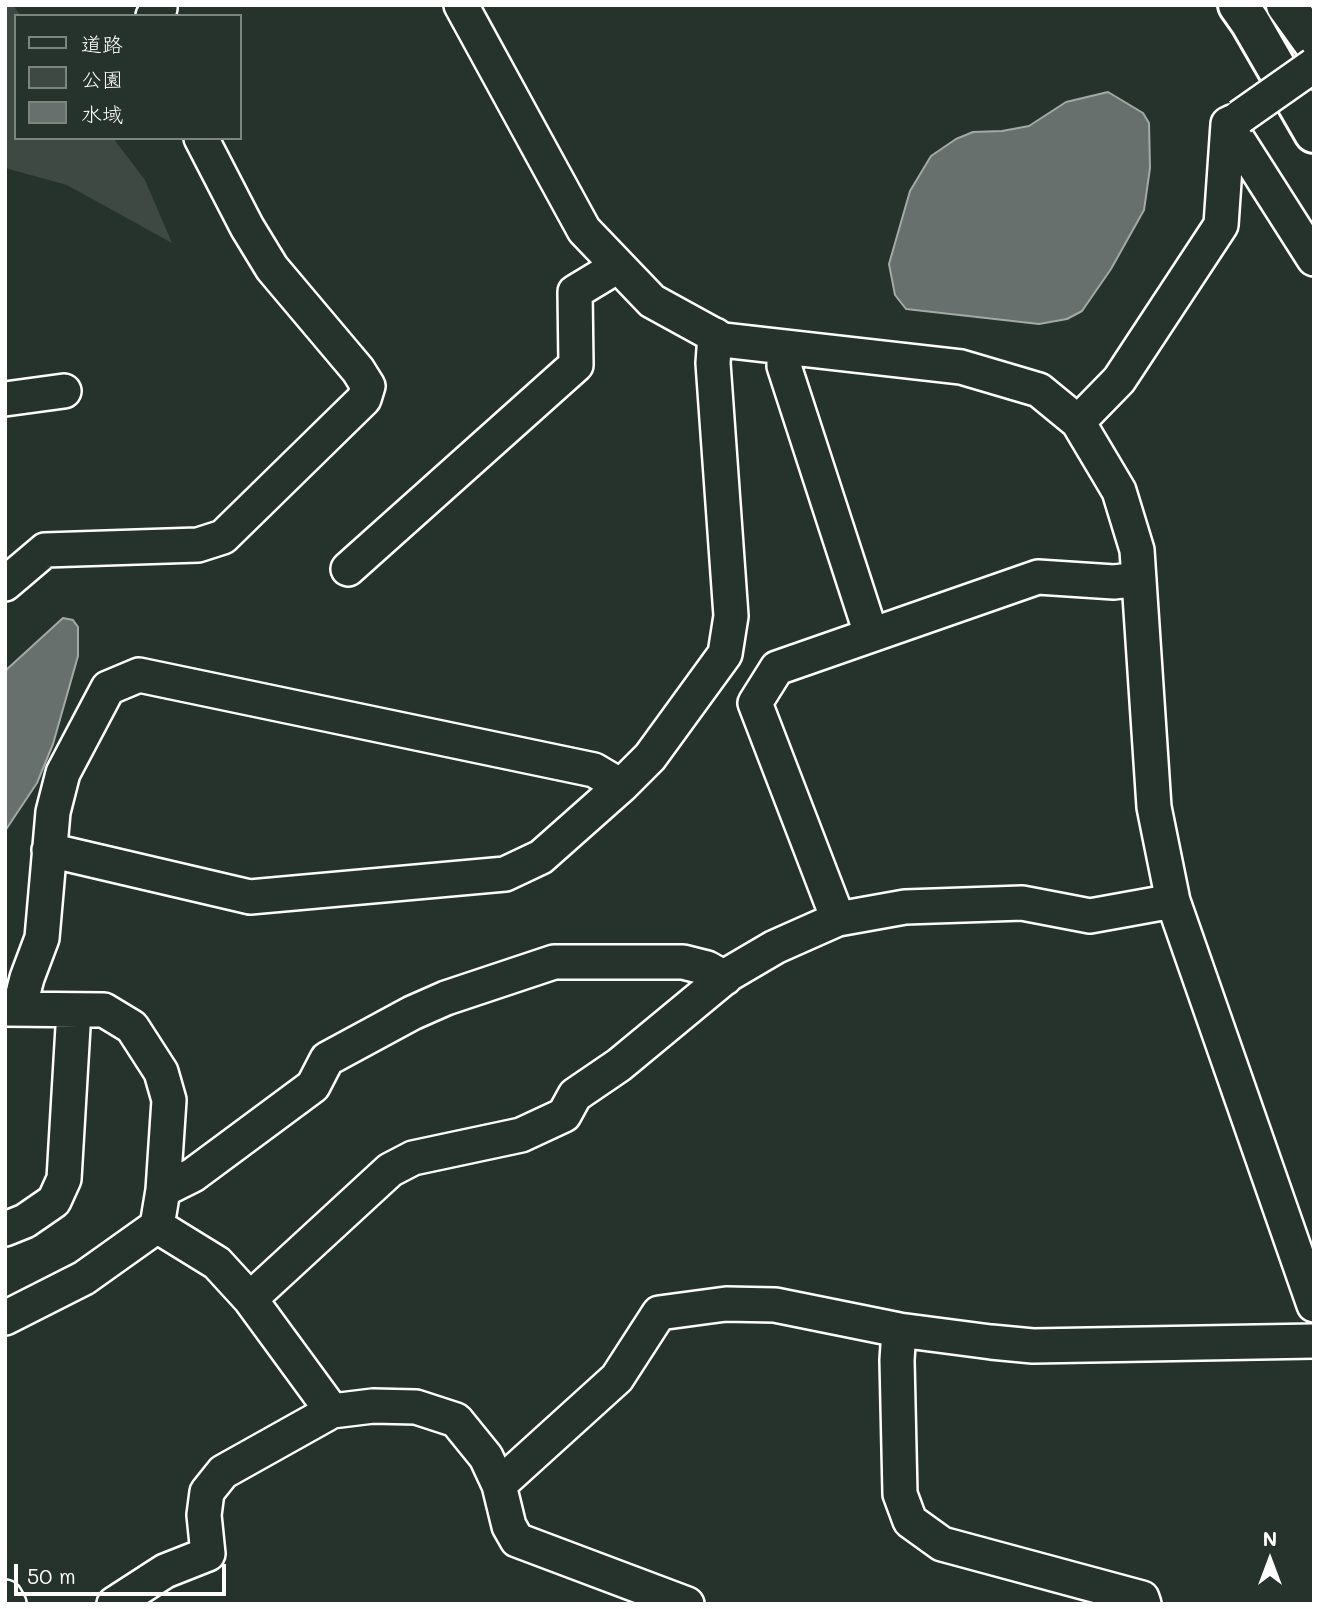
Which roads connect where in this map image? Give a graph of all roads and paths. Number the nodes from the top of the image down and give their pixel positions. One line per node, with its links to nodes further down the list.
1 (461, 5): 10 (street)
2 (1238, 5): 7 (highway)
3 (1286, 5): 4 (highway)
4 (1314, 44)
5 (1314, 65): 6 (street, bridge)
6 (1234, 120): 9 (street); 15 (street)
7 (1314, 133)
8 (202, 140): 18 (street)
9 (1314, 259)
10 (618, 266): 11 (street); 16 (street)
11 (715, 335): 12 (street); 20 (street)
12 (784, 347): 15 (street); 19 (street)
13 (64, 391): 14 (street)
14 (5, 399)
15 (1078, 422): 17 (street)
16 (348, 569)
17 (1139, 579): 19 (street); 22 (street)
18 (5, 584)
19 (872, 634): 23 (street)
20 (621, 786): 21 (street); 21 (street)
21 (49, 850): 25 (street)
22 (1173, 901): 23 (street); 31 (street)
23 (838, 919): 24 (street)
24 (725, 978): 27 (street); 30 (street)
25 (12, 1009): 26 (street)
26 (74, 1010): 27 (street); 29 (street)
27 (163, 1190): 28 (street)
28 (157, 1226): 30 (street); 32 (street)
29 (5, 1229)
30 (250, 1299): 35 (street)
31 (1314, 1305)
32 (5, 1318)
33 (899, 1330): 34 (street); 36 (street); 41 (street)
34 (1314, 1340)
35 (332, 1411): 36 (street); 39 (street)
36 (499, 1485): 40 (street)
37 (5, 1597): 38 (street)
38 (9, 1604)
39 (114, 1604)
40 (687, 1604)
41 (1144, 1604)

